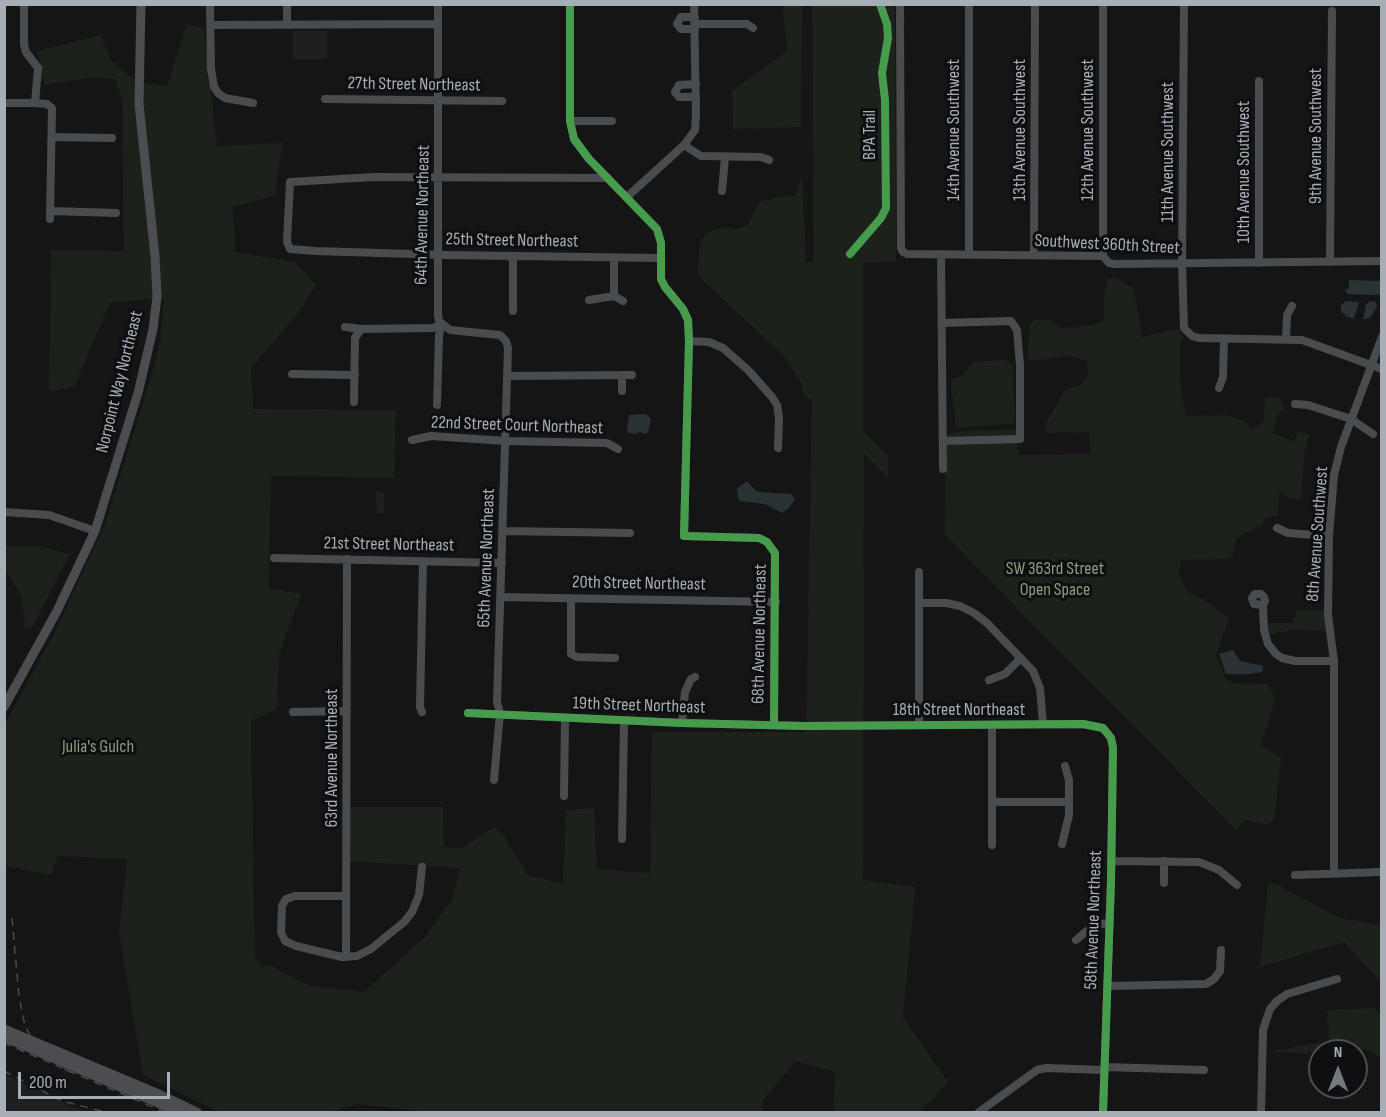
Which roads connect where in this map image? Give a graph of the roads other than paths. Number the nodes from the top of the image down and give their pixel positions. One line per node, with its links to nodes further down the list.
1 (24, 4): 26 (street)
2 (141, 4): 87 (main road, Norpoint Way Northeast)
3 (210, 4): 17 (street)
4 (287, 4): 15 (street)
5 (438, 4): 16 (street, 64th Avenue Northeast)
6 (570, 4): 29 (street)
7 (694, 4): 14 (street)
8 (900, 4): 41 (street, Southwest 360th Street)
9 (969, 4): 42 (street, 14th Avenue Southwest)
10 (1035, 4): 43 (street, 13th Avenue Southwest)
11 (1103, 4): 45 (street, 12th Avenue Southwest)
12 (1184, 4): 51 (street, 11th Avenue Southwest)
13 (1332, 11): 49 (street, 9th Avenue Southwest)
14 (695, 23): 18 (street); 20 (street)
15 (287, 24): 16 (street); 17 (street)
16 (438, 24): 23 (street, 64th Avenue Northeast)
17 (210, 25): 27 (street)
18 (753, 28)
19 (1259, 81): 50 (street, 10th Avenue Southwest)
20 (696, 84): 21 (street); 21 (street)
21 (696, 97): 32 (street)
22 (326, 99): 23 (street, 27th Street Northeast)
23 (438, 101): 24 (street, 27th Street Northeast); 35 (street, 64th Avenue Northeast)
24 (502, 101)
25 (4, 102): 26 (street)
26 (36, 103): 30 (street)
27 (253, 103)
28 (612, 120): 29 (street)
29 (570, 121): 36 (street)
30 (52, 137): 31 (street); 39 (street)
31 (112, 138)
32 (684, 145): 33 (street); 38 (street)
33 (725, 157): 34 (street); 37 (street)
34 (769, 160)
35 (438, 177): 36 (street); 40 (street, 64th Avenue Northeast); 40 (street, 25th Street Northeast)
36 (608, 178): 38 (street)
37 (722, 191)
38 (627, 197): 47 (street)
39 (116, 213)
40 (438, 254): 44 (street, 25th Street Northeast); 58 (street, 64th Avenue Northeast)
41 (941, 254): 42 (street, Southwest 360th Street); 57 (street)
42 (969, 255): 43 (street, Southwest 360th Street)
43 (1034, 255): 45 (street, Southwest 360th Street)
44 (510, 256): 46 (street, 25th Street Northeast); 56 (street)
45 (1103, 256): 51 (street, Southwest 360th Street)
46 (614, 258): 47 (street, 25th Street Northeast); 52 (street)
47 (660, 258): 64 (street)
48 (1382, 261): 49 (street, Southwest 360th Street)
49 (1330, 262): 50 (street, Southwest 360th Street)
50 (1259, 263): 51 (street, Southwest 360th Street)
51 (1182, 264): 62 (street, 11th Avenue Southwest)
52 (614, 296): 53 (street); 54 (street)
53 (589, 300)
54 (622, 301)
55 (1292, 306): 63 (street)
56 (513, 311)
57 (942, 323): 81 (street); 81 (street)
58 (442, 324): 60 (street); 71 (street, 65th Avenue Northeast); 76 (street, 64th Avenue Northeast)
59 (345, 327): 60 (street)
60 (361, 329): 68 (street)
61 (1382, 337): 65 (street, 8th Avenue Southwest)
62 (1224, 339): 63 (street); 72 (street)
63 (1287, 339): 65 (street)
64 (689, 341): 82 (street); 98 (street, 68th Avenue Northeast)
65 (1371, 366): 66 (street); 77 (street, 8th Avenue Southwest)
66 (1382, 369)
67 (292, 374): 68 (street)
68 (355, 375): 74 (street)
69 (622, 375): 70 (street); 71 (street); 73 (street)
70 (632, 375)
71 (508, 376): 80 (street, 65th Avenue Northeast)
72 (1219, 388)
73 (622, 391)
74 (354, 402)
75 (1295, 404): 77 (street)
76 (437, 405)
77 (1351, 419): 78 (street); 90 (street, 8th Avenue Southwest)
78 (1373, 434)
79 (412, 440): 80 (street, 22nd Street Court Northeast)
80 (506, 441): 83 (street, 22nd Street Court Northeast); 88 (street, 65th Avenue Northeast)
81 (944, 441): 84 (street)
82 (778, 448)
83 (618, 449)
84 (943, 468)
85 (4, 512): 87 (street)
86 (1277, 528): 90 (street)
87 (95, 531): 106 (main road, Norpoint Way Northeast)
88 (503, 531): 89 (street); 94 (street, 65th Avenue Northeast)
89 (630, 533)
90 (1329, 536): 103 (street, 8th Avenue Southwest)
91 (274, 558): 92 (street, 21st Street Northeast)
92 (347, 559): 93 (street, 21st Street Northeast); 108 (street, 63rd Avenue Northeast)
93 (423, 561): 94 (street, 21st Street Northeast); 109 (street)
94 (502, 563): 96 (street, 65th Avenue Northeast)
95 (919, 572): 99 (street)
96 (501, 597): 97 (street, 20th Street Northeast); 111 (street, 65th Avenue Northeast)
97 (571, 598): 98 (street, 20th Street Northeast); 101 (street)
98 (776, 602): 116 (street, 68th Avenue Northeast)
99 (919, 603): 102 (street); 117 (street)
100 (1263, 604): 103 (street)
101 (615, 658)
102 (1021, 658): 105 (street); 115 (street)
103 (1334, 661): 132 (street, 8th Avenue Southwest)
104 (695, 677): 114 (street)
105 (989, 680)
106 (4, 707)
107 (293, 711): 108 (street)
108 (347, 711): 137 (street, 63rd Avenue Northeast)
109 (422, 711)
110 (468, 713): 111 (street, 19th Street Northeast)
111 (500, 713): 112 (street, 19th Street Northeast); 122 (street, 65th Avenue Northeast)
112 (566, 719): 113 (street, 19th Street Northeast); 123 (street)
113 (624, 721): 114 (street, 19th Street Northeast); 126 (street)
114 (682, 723): 116 (street, 19th Street Northeast)
115 (1042, 724): 118 (street, 18th Street Northeast); 120 (street, 18th Street Northeast)
116 (774, 725): 119 (street, 19th Street Northeast)
117 (919, 725): 118 (street, 18th Street Northeast); 119 (street, 18th Street Northeast)
118 (992, 725): 124 (street)
119 (811, 726)
120 (1106, 730): 129 (street, 58th Avenue Northeast)
121 (1065, 766): 125 (street)
122 (494, 780)
123 (564, 796)
124 (992, 802): 125 (street); 128 (street)
125 (1069, 802): 127 (street)
126 (622, 839)
127 (1062, 844)
128 (992, 845)
129 (1111, 861): 130 (street); 138 (street, 58th Avenue Northeast)
130 (1164, 861): 135 (street); 136 (street)
131 (422, 867): 141 (street)
132 (1334, 872): 133 (street); 134 (street)
133 (1382, 872)
134 (1295, 874)
135 (1164, 883)
136 (1237, 885)
137 (346, 896): 141 (street, 63rd Avenue Northeast); 141 (street)
138 (1109, 923): 139 (street); 143 (street, 58th Avenue Northeast)
139 (1076, 940)
140 (1221, 950): 143 (street)
141 (346, 957)
142 (1337, 979): 152 (street)
143 (1107, 986): 146 (street, 58th Avenue Northeast)
144 (4, 1029): 149 (main road)
145 (4, 1037): 148 (main road)
146 (1104, 1068): 147 (street); 150 (street); 151 (street, 58th Avenue Northeast)
147 (1204, 1070)
148 (179, 1113)
149 (197, 1113)
150 (979, 1113)
151 (1103, 1113)
152 (1261, 1113)

